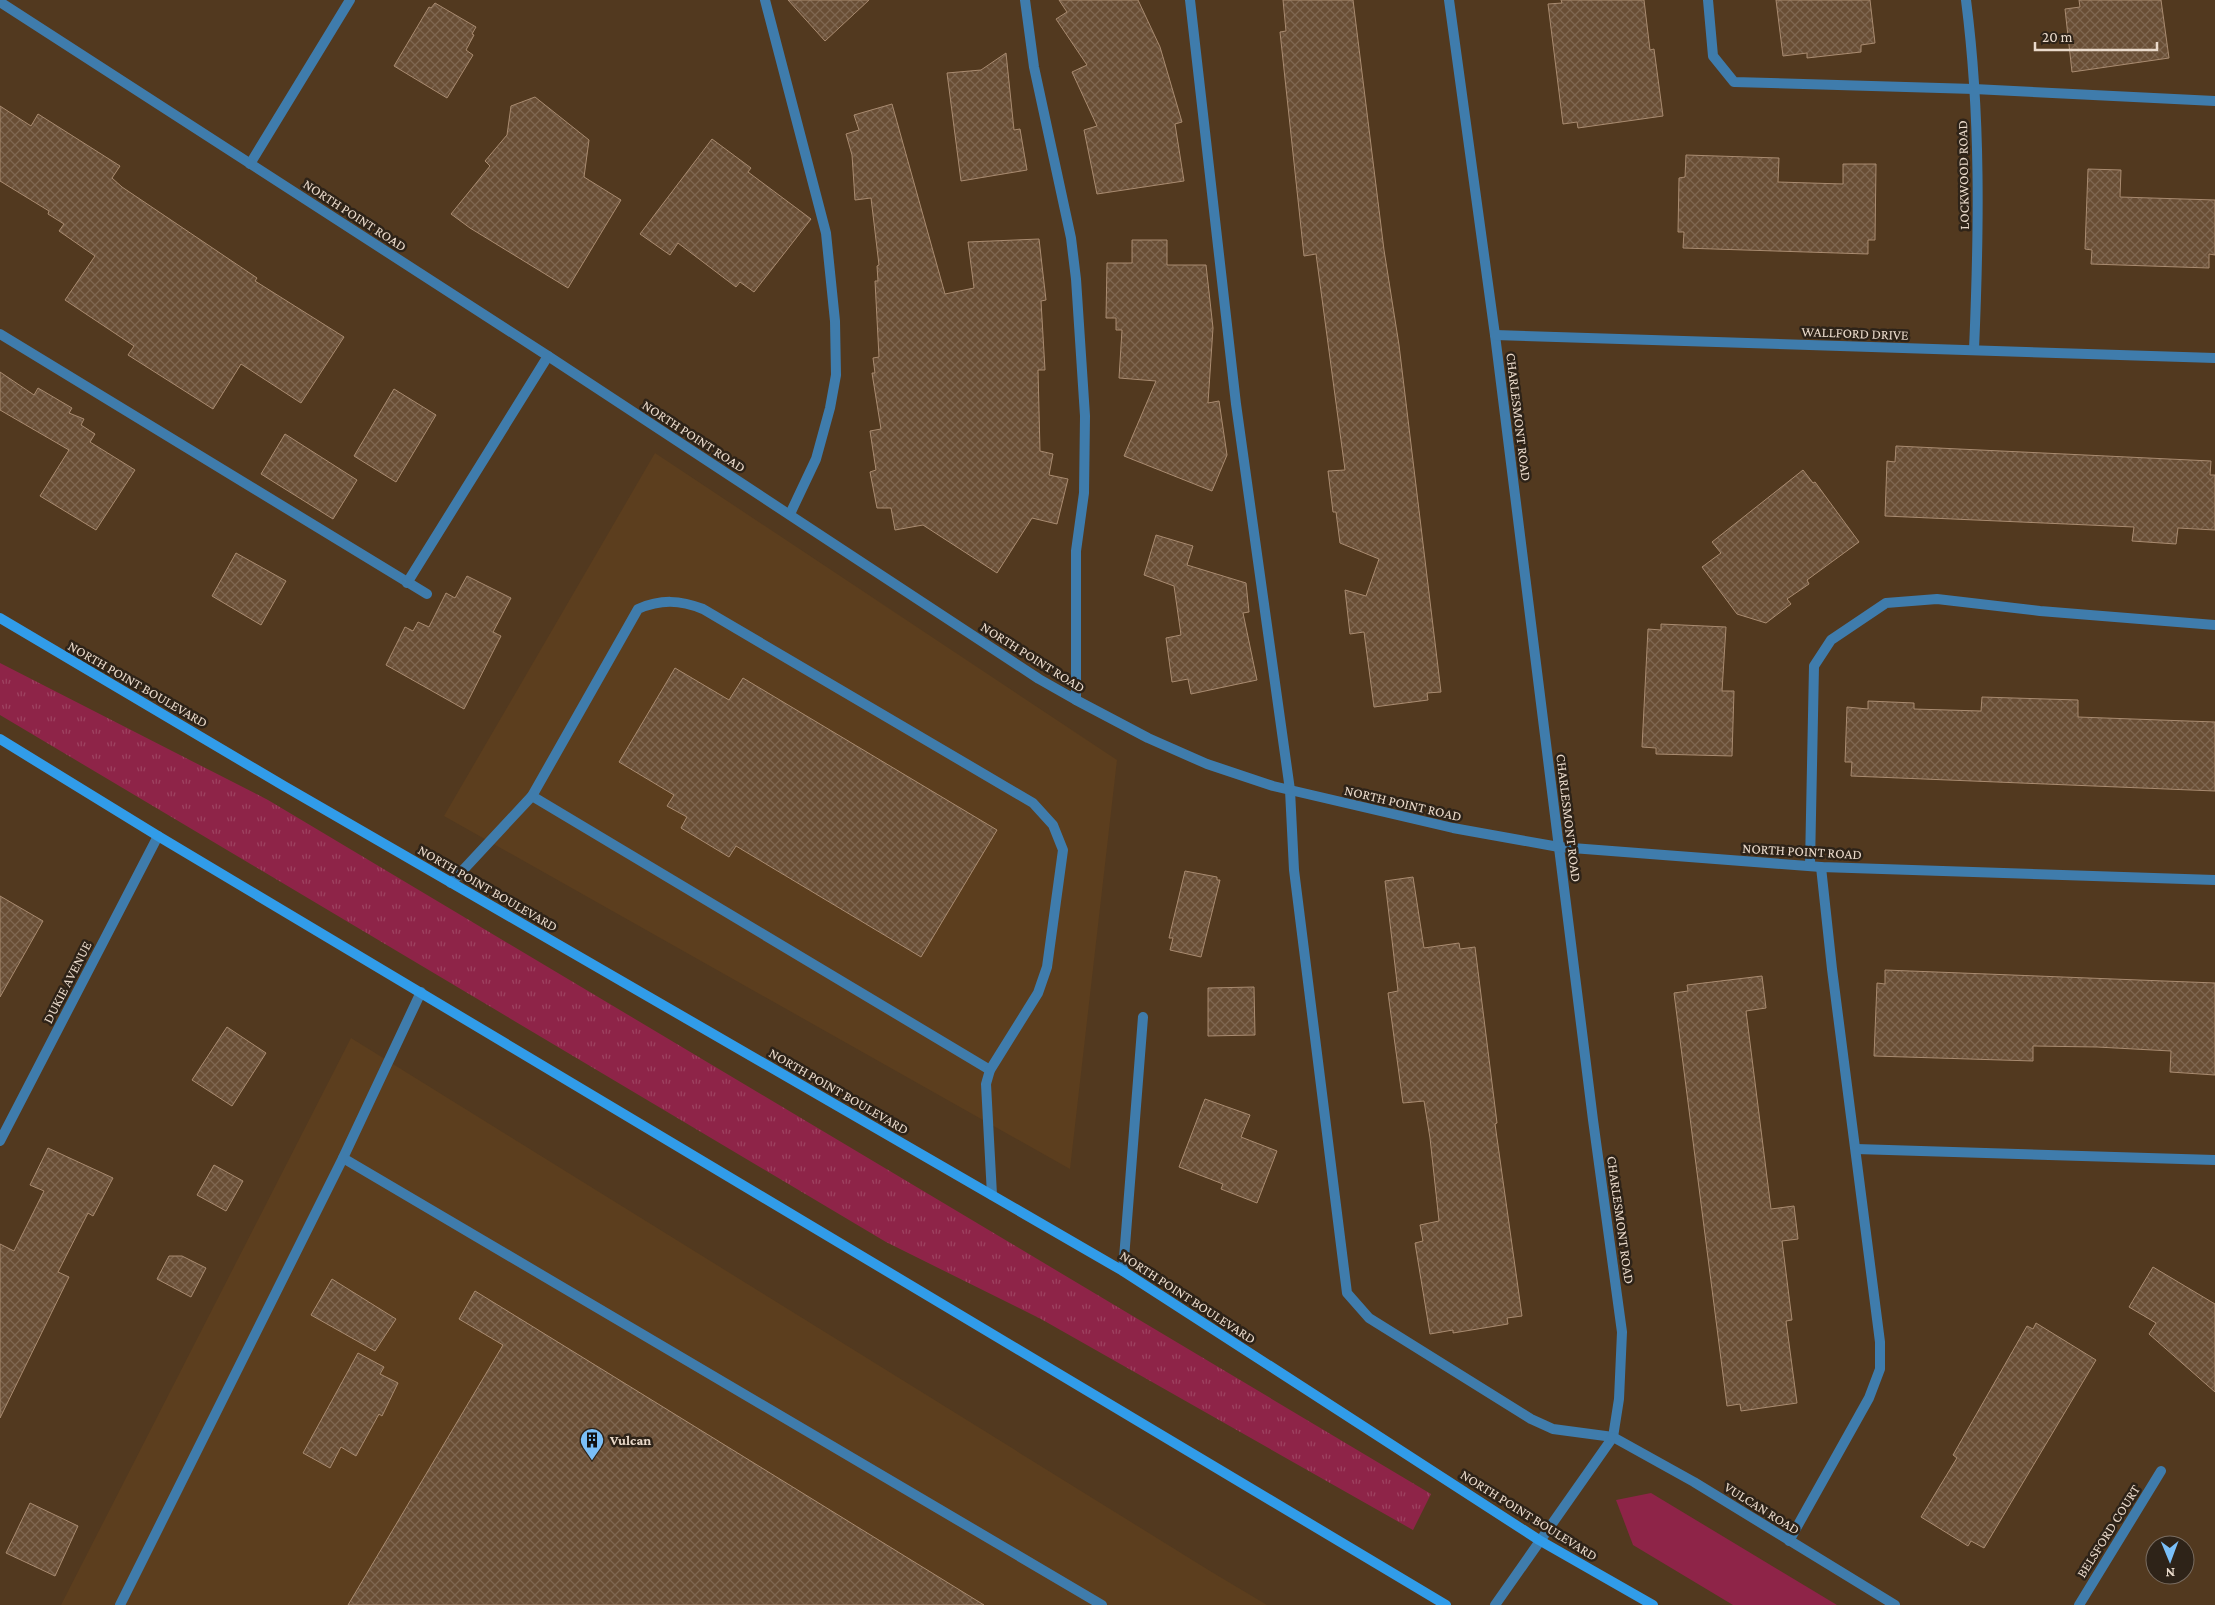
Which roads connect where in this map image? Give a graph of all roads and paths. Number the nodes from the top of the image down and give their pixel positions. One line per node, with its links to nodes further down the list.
1 (350, 0): 11 (street)
2 (765, 0): 17 (street)
3 (1025, 0): 22 (street)
4 (1190, 0): 24 (street, VULCAN ROAD)
5 (1449, 0): 13 (street, CHARLESMONT ROAD)
6 (1708, 0): 9 (street)
7 (1966, 0): 9 (street, LOCKWOOD ROAD)
8 (0, 2): 11 (street, NORTH POINT ROAD)
9 (1974, 89): 10 (street); 14 (street, LOCKWOOD ROAD)
10 (2215, 101)
11 (250, 164): 15 (street, NORTH POINT ROAD)
12 (0, 334): 18 (street)
13 (1495, 335): 14 (street, WALLFORD DRIVE); 27 (street, CHARLESMONT ROAD)
14 (1974, 350): 16 (street, WALLFORD DRIVE)
15 (548, 356): 17 (street, NORTH POINT ROAD); 18 (street)
16 (2215, 358)
17 (790, 514): 22 (street, NORTH POINT ROAD)
18 (407, 583): 19 (street)
19 (427, 594)
20 (0, 618): 31 (main road, NORTH POINT BOULEVARD)
21 (2215, 625): 28 (street)
22 (1076, 700): 24 (street, NORTH POINT ROAD)
23 (0, 739): 26 (main road)
24 (1290, 790): 27 (street, NORTH POINT ROAD); 41 (street, VULCAN ROAD)
25 (532, 796): 31 (street); 34 (street); 34 (street)
26 (158, 836): 32 (main road); 35 (street, DUKIE AVENUE)
27 (1559, 848): 28 (street, NORTH POINT ROAD); 41 (street, CHARLESMONT ROAD)
28 (1810, 865): 29 (street, NORTH POINT ROAD)
29 (1821, 867): 30 (street, NORTH POINT ROAD); 36 (street)
30 (2215, 880)
31 (451, 883): 39 (main road, NORTH POINT BOULEVARD)
32 (421, 992): 37 (street); 47 (main road)
33 (1143, 1017): 40 (street)
34 (990, 1070): 39 (street)
35 (0, 1141)
36 (1856, 1149): 38 (street); 44 (street)
37 (343, 1158): 45 (street); 46 (street)
38 (2215, 1160)
39 (992, 1195): 40 (main road, NORTH POINT BOULEVARD)
40 (1124, 1271): 43 (main road, NORTH POINT BOULEVARD)
41 (1613, 1438): 43 (street, CHARLESMONT ROAD); 44 (street, VULCAN ROAD)
42 (2161, 1471): 51 (street, BELSFORD COURT)
43 (1538, 1540): 48 (street, CHARLESMONT ROAD); 49 (main road, NORTH POINT BOULEVARD)
44 (1789, 1541): 50 (street, VULCAN ROAD)
45 (120, 1605)
46 (1102, 1605)
47 (1446, 1605)
48 (1495, 1605)
49 (1653, 1605)
50 (1896, 1605)
51 (2079, 1605)

